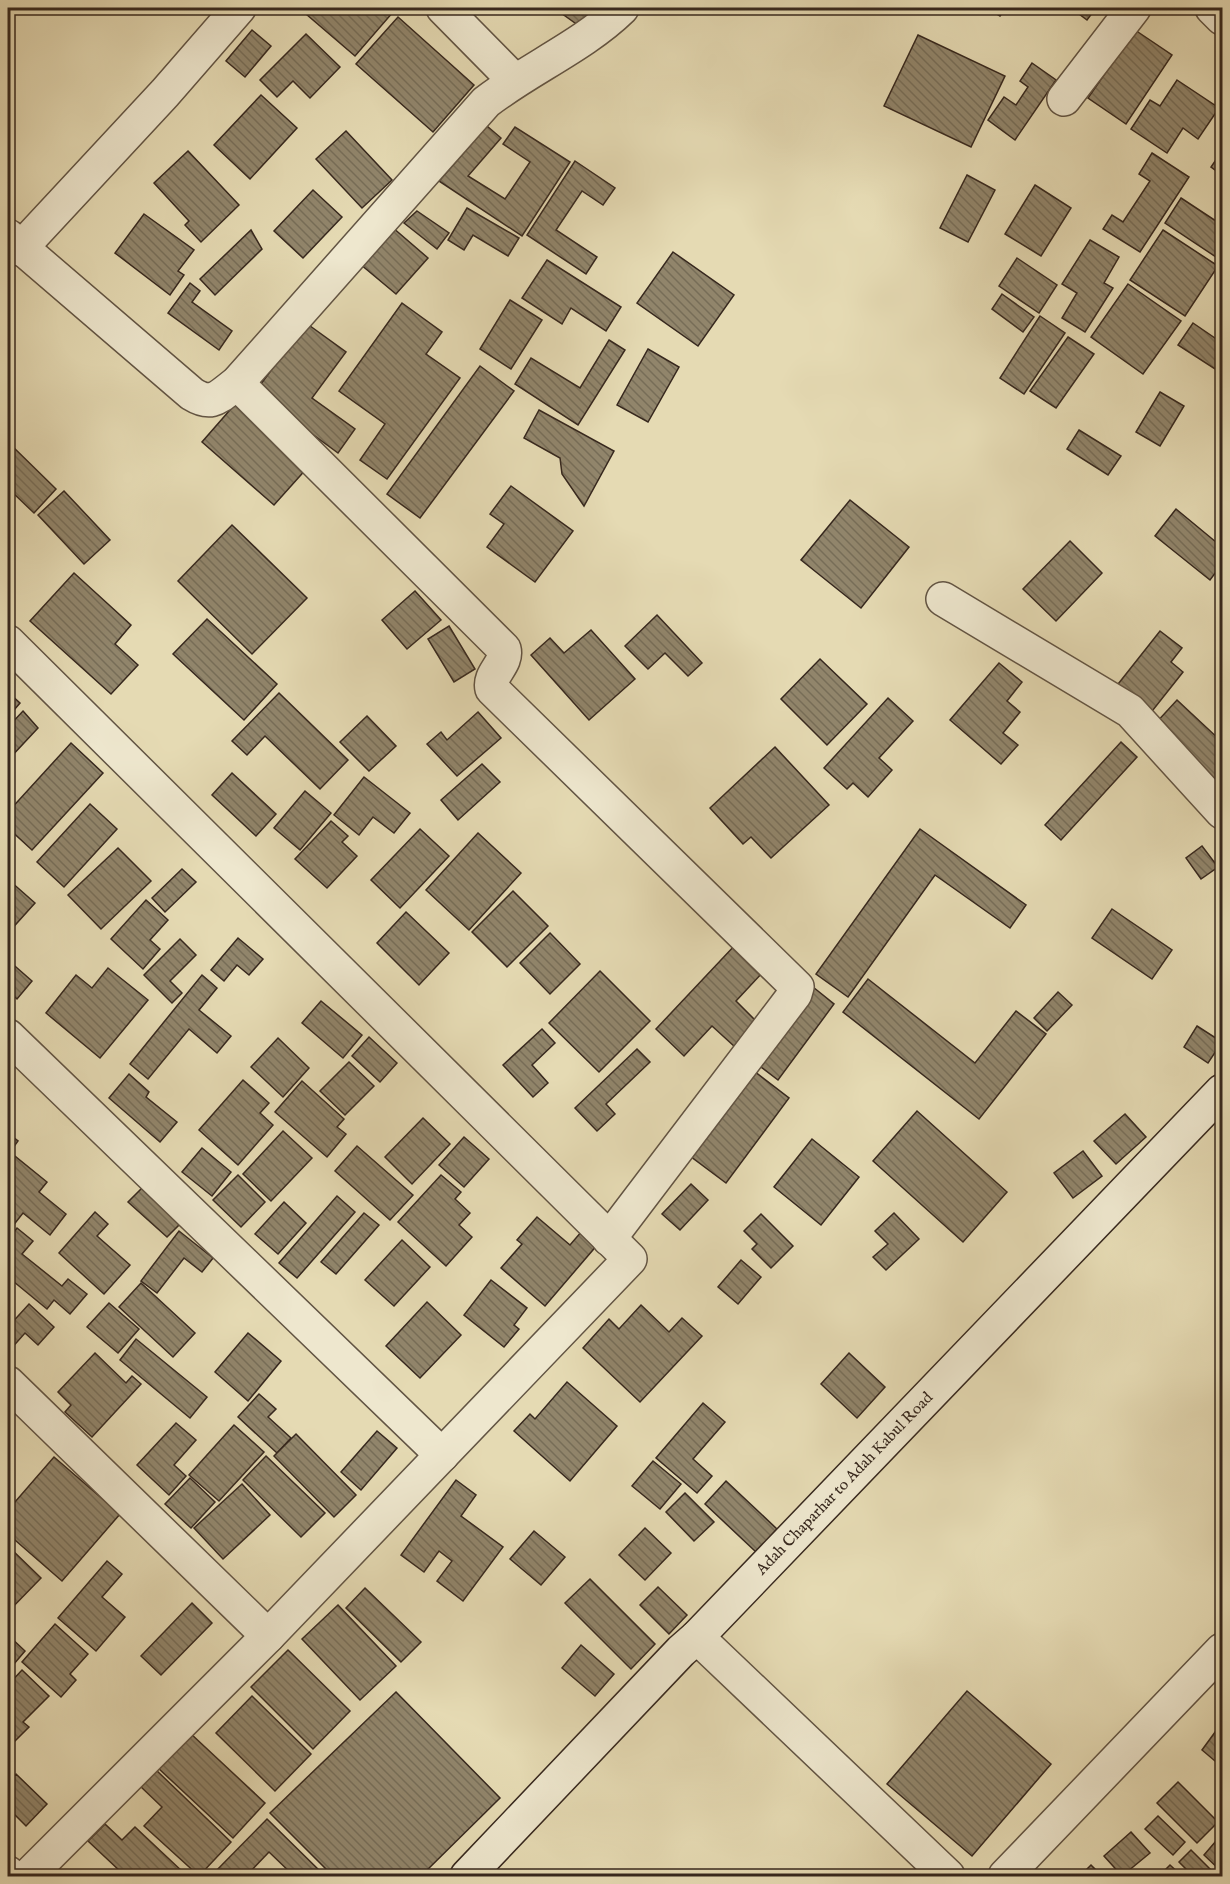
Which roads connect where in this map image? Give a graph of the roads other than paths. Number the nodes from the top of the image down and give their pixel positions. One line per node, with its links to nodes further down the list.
1 (239, 8): 9 (street)
2 (443, 8): 7 (street)
3 (622, 8): 7 (street)
4 (1134, 8): 8 (street)
5 (1212, 8): 6 (street)
6 (1222, 18)
7 (514, 80): 10 (street)
8 (1064, 99)
9 (14, 242): 10 (street)
10 (237, 383): 16 (street)
11 (943, 599): 13 (street)
12 (8, 642): 16 (street)
13 (1222, 812)
14 (8, 1036): 18 (street)
15 (1222, 1091): 20 (street, Adah Chaparhar to Adah Kabul Road)
16 (609, 1239): 18 (street)
17 (8, 1383): 19 (street)
18 (442, 1455): 19 (street)
19 (268, 1636): 24 (street)
20 (689, 1644): 25 (street, Adah Chaparhar to Adah Kabul Road); 26 (street); 27 (street)
21 (1222, 1650): 28 (street)
22 (8, 1873): 23 (street)
23 (11, 1876)
24 (28, 1876)
25 (467, 1876)
26 (921, 1876)
27 (948, 1876)
28 (1005, 1876)

